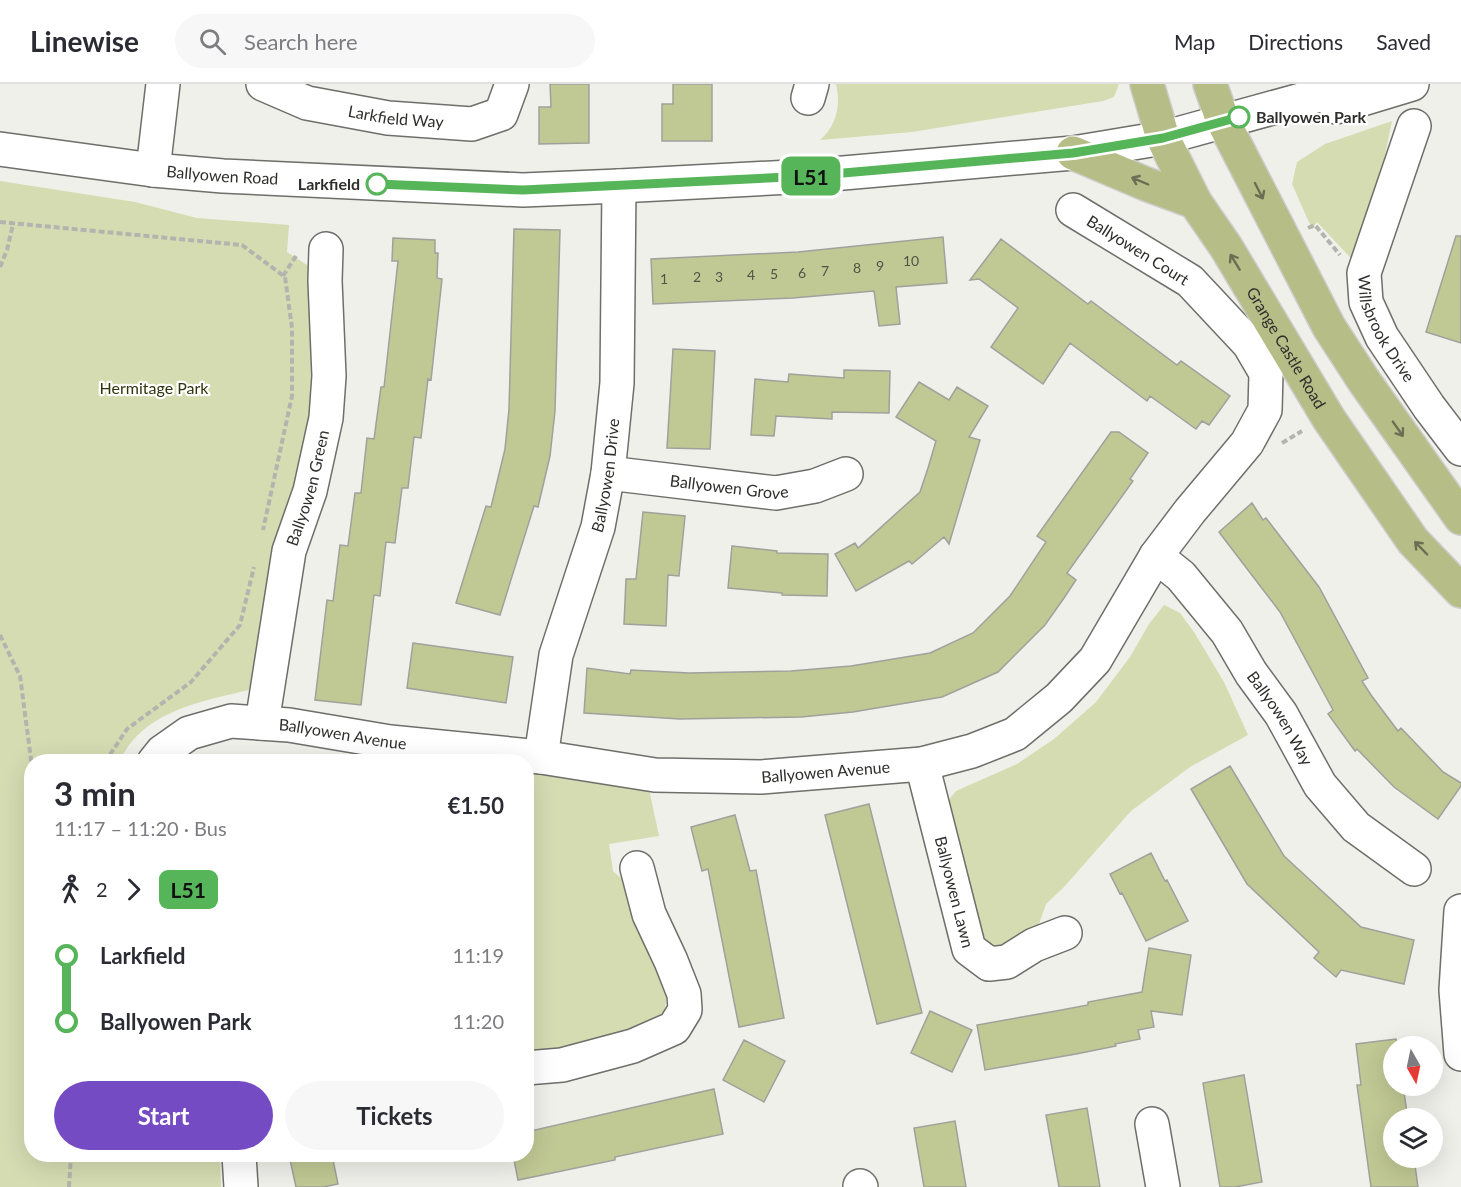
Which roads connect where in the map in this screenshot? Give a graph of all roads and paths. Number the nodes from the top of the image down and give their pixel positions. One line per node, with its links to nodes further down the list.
1 (163, 84): 14 (street)
2 (263, 84): 3 (street, Larkfield Way)
3 (512, 84)
4 (1147, 84): 10 (main road, Grange Castle Road)
5 (1210, 84): 8 (main road)
6 (1359, 84): 8 (street, Ballyowen Road)
7 (1412, 84): 13 (street)
8 (1223, 120): 10 (street, Ballyowen Road); 13 (main road)
9 (1414, 126): 27 (street, Willsbrook Drive)
10 (1163, 138): 12 (street, Ballyowen Road); 16 (main road, Grange Castle Road)
11 (0, 149): 14 (street, Ballyowen Road)
12 (1073, 153): 15 (street, Ballyowen Road); 16 (main road, one-way to 12)
13 (1243, 160): 30 (main road, one-way to 30)
14 (153, 170): 15 (street, Ballyowen Road)
15 (619, 186): 28 (street, Ballyowen Drive)
16 (1195, 202): 34 (main road, Grange Castle Road, one-way to 16)
17 (1073, 210): 25 (street, Ballyowen Court)
18 (0, 222): 19 (path)
19 (13, 224): 23 (path); 31 (path)
20 (1304, 234): 22 (path)
21 (326, 249): 36 (street, Ballyowen Green)
22 (1344, 260)
23 (0, 267)
24 (1306, 429): 26 (path)
25 (1247, 443): 33 (street, Ballyowen Avenue)
26 (1282, 443)
27 (1461, 449)
28 (608, 473): 29 (street, Ballyowen Grove); 42 (street, Ballyowen Drive)
29 (846, 474)
30 (1461, 518)
31 (262, 532)
32 (257, 555): 38 (path)
33 (1156, 556): 43 (street, Ballyowen Avenue); 45 (street, Ballyowen Way)
34 (1461, 591)
35 (0, 635): 37 (path)
36 (262, 723): 39 (street, Ballyowen Avenue); 40 (street, Ballyowen Avenue)
37 (30, 754)
38 (110, 754)
39 (160, 754)
40 (454, 754)
41 (534, 757): 42 (street, Ballyowen Avenue)
42 (541, 757): 43 (street, Ballyowen Avenue)
43 (922, 764): 47 (street, Ballyowen Lawn)
44 (637, 868): 50 (street)
45 (1414, 869)
46 (1461, 911): 48 (street)
47 (1065, 933)
48 (1459, 991): 49 (street)
49 (1461, 1054)
50 (534, 1067)
51 (1152, 1124): 56 (street)
52 (71, 1162): 54 (path)
53 (239, 1162): 55 (street)
54 (69, 1187)
55 (241, 1187)
56 (1163, 1187)

